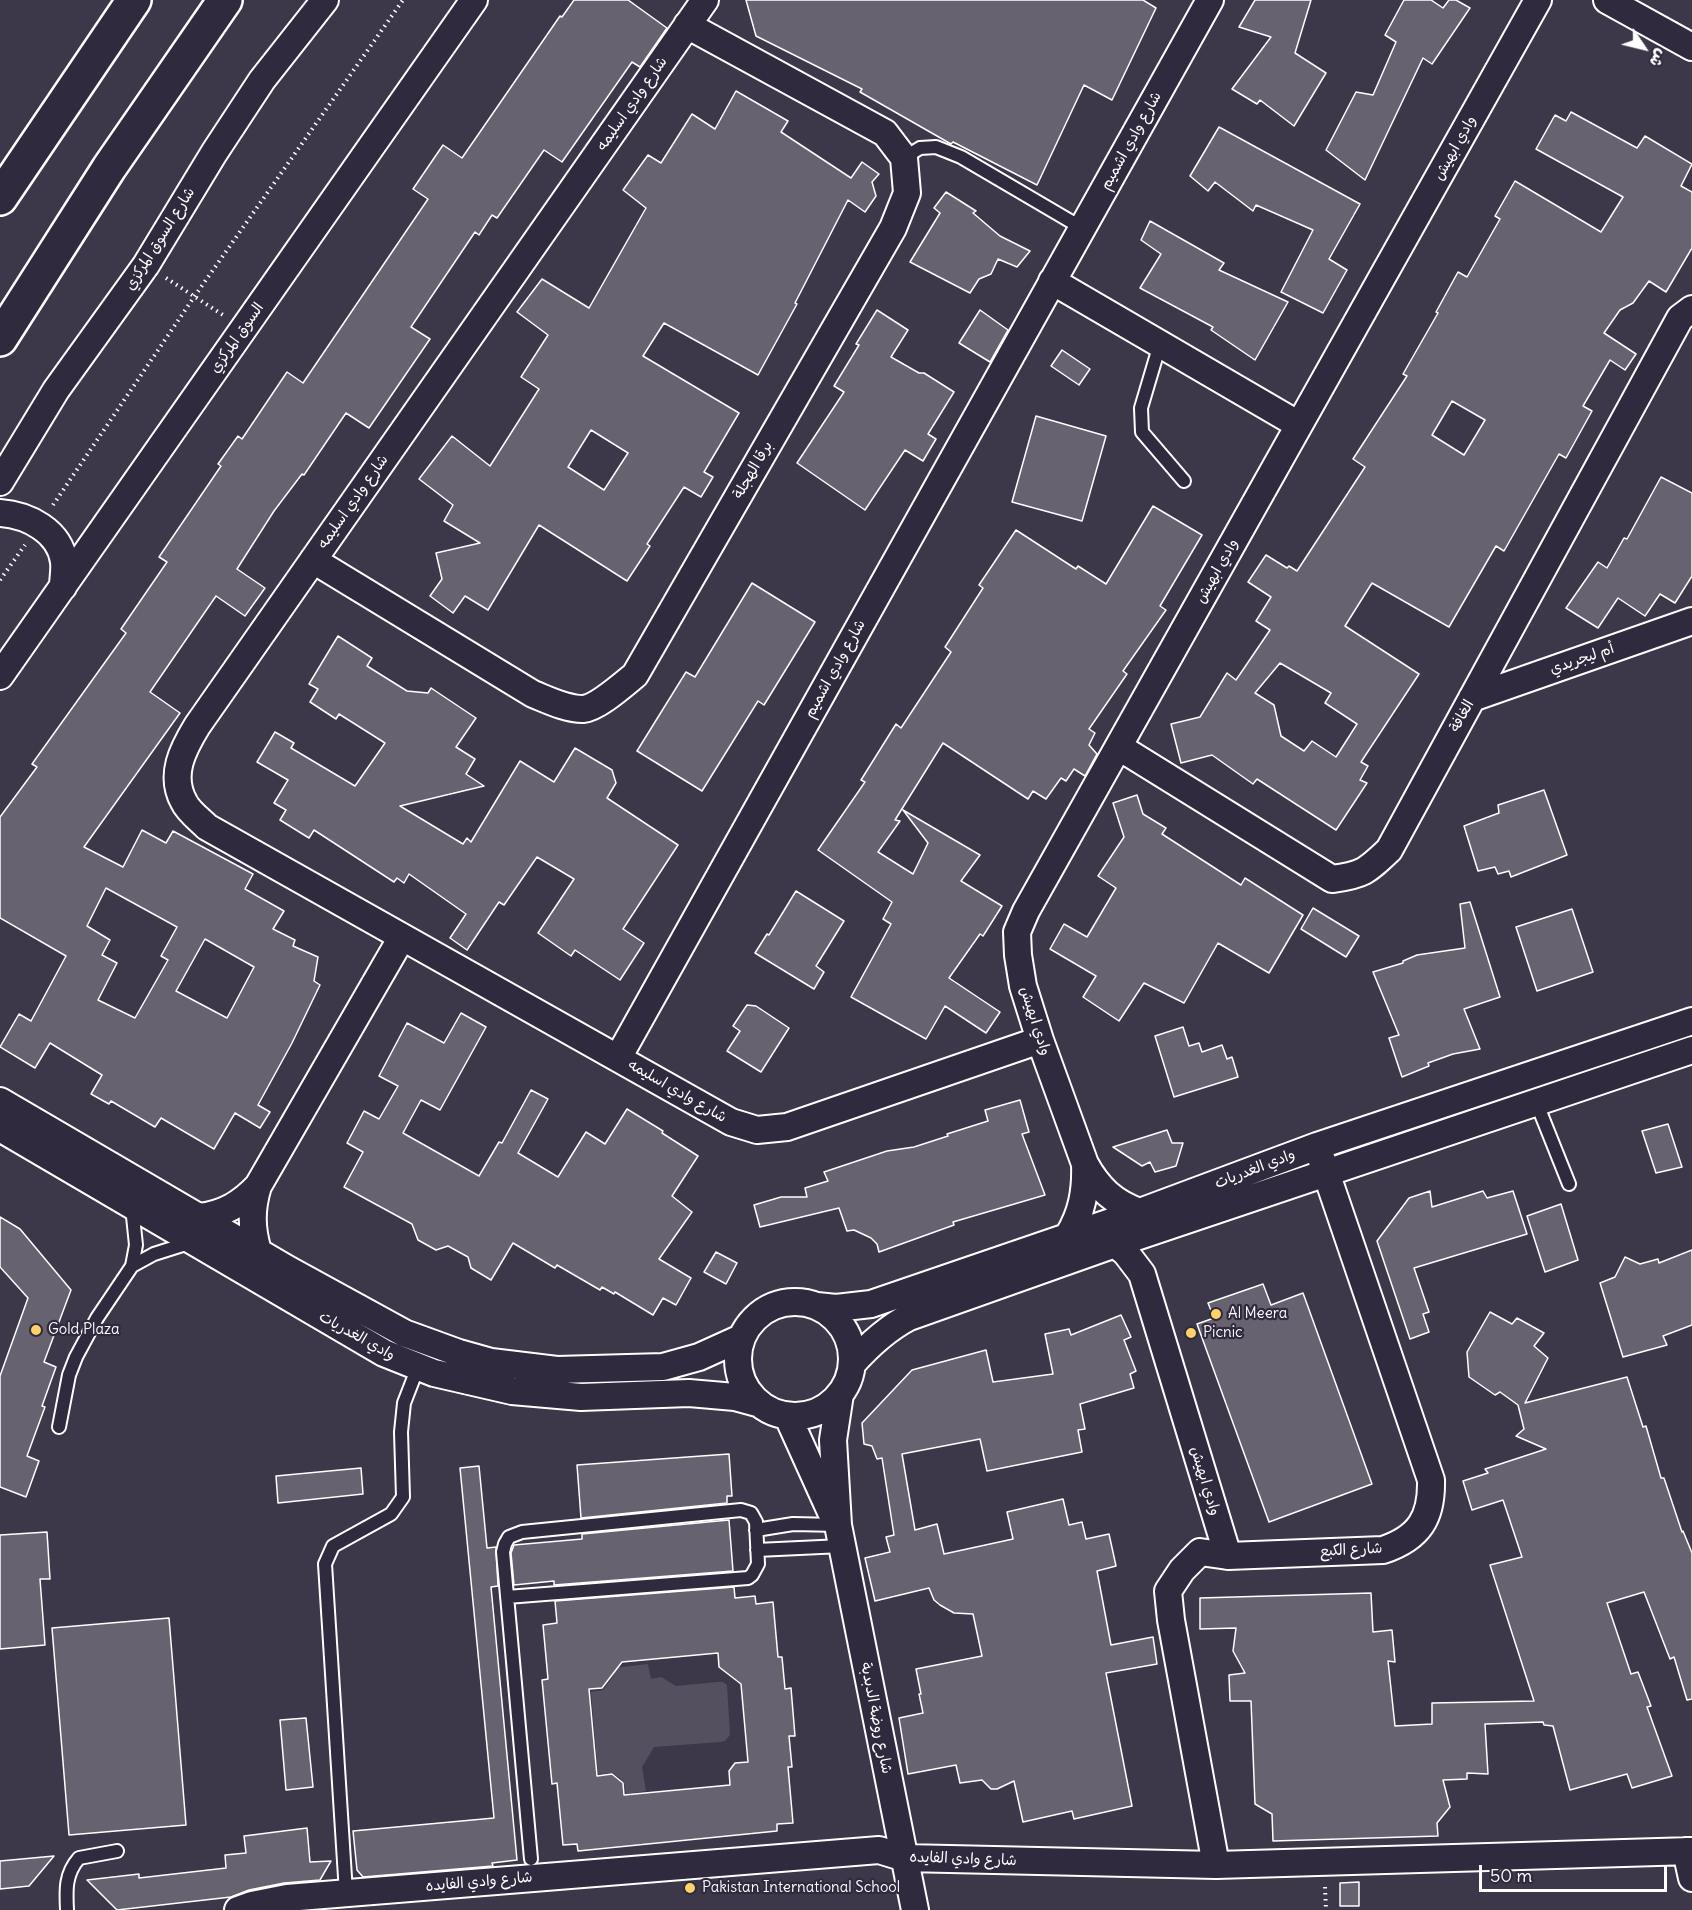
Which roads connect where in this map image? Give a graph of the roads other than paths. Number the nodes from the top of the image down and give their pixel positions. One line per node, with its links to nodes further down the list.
1 (134, 0): 12 (main road)
2 (225, 0): 16 (main road)
3 (325, 0): 20 (street, شارع السوق المركزي)
4 (474, 0): 23 (street, السوق المركزي)
5 (705, 0): 9 (street, شارع وادي اسليمه)
6 (1210, 0): 13 (street, شارع وادي اشميم)
7 (1538, 0): 18 (street, وادي ابهيش)
8 (1607, 0): 10 (street)
9 (687, 25): 11 (street); 22 (street, شارع وادي اسليمه)
10 (1692, 47)
11 (904, 158): 13 (lane); 22 (street, برقا الهجلة)
12 (0, 198)
13 (1082, 228): 14 (street, شارع وادي اشميم)
14 (1052, 281): 17 (street); 32 (street, شارع وادي اشميم)
15 (1692, 309): 26 (street, الغافة)
16 (0, 339)
17 (1160, 344): 18 (street); 19 (lane)
18 (1299, 425): 27 (street, وادي ابهيش)
19 (1184, 481)
20 (0, 482)
21 (0, 513): 23 (street)
22 (313, 560): 28 (street, شارع وادي اسليمه)
23 (63, 586): 25 (street, السوق المركزي)
24 (1692, 621): 26 (street, أم ليجريدي)
25 (0, 676)
26 (1472, 698): 27 (street, الغافة)
27 (1119, 747): 30 (street, وادي ابهيش)
28 (402, 937): 32 (street, شارع وادي اسليمه); 40 (street)
29 (1692, 1021): 36 (street, وادي الغدريات)
30 (1040, 1040): 32 (street, شارع وادي اسليمه); 37 (street, وادي ابهيش)
31 (1692, 1050): 34 (street, وادي الغدريات)
32 (618, 1058)
33 (0, 1101): 43 (street, وادي الغدريات)
34 (1537, 1104): 38 (street, وادي الغدريات); 39 (lane)
35 (0, 1128): 41 (street, وادي الغدريات)
36 (1317, 1146): 38 (street, شارع الكبع); 42 (street, وادي الغدريات)
37 (1085, 1164): 42 (street, وادي ابهيش); 44 (street, وادي ابهيش)
38 (1326, 1173): 46 (street, وادي الغدريات); 60 (street, شارع الكبع)
39 (1569, 1184)
40 (258, 1186): 43 (street); 47 (street)
41 (132, 1207): 45 (street, وادي الغدريات); 48 (lane)
42 (1140, 1212): 44 (street, وادي الغدريات)
43 (199, 1217): 47 (street, وادي الغدريات)
44 (1068, 1236): 49 (street, وادي الغدريات)
45 (192, 1242): 48 (lane); 52 (street, وادي الغدريات)
46 (1115, 1244): 51 (street, وادي الغدريات); 60 (street, وادي ابهيش)
47 (258, 1251): 50 (street, وادي الغدريات)
48 (132, 1266): 56 (lane)
49 (817, 1306): 50 (street); 51 (street)
50 (741, 1338): 54 (street)
51 (852, 1364): 53 (street)
52 (418, 1367): 54 (street, وادي الغدريات); 68 (lane)
53 (840, 1394): 55 (street); 58 (street, شارع روضة الدبدبة)
54 (757, 1403): 55 (street)
55 (788, 1417): 58 (street, شارع روضة الدبدبة)
56 (59, 1427)
57 (756, 1530): 58 (lane); 59 (lane); 61 (lane)
58 (840, 1535): 59 (lane); 64 (street, شارع روضة الدبدبة)
59 (757, 1550): 61 (lane)
60 (1228, 1556): 66 (street, شارع الكبع)
61 (507, 1597): 65 (lane)
62 (117, 1851): 69 (lane)
63 (1689, 1851): 66 (street, شارع وادي الفايده); 67 (street)
64 (904, 1858): 66 (street, شارع وادي الفايده); 68 (street, شارع وادي الفايده); 71 (street, شارع روضة الدبدبة)
65 (531, 1859)
66 (1216, 1865)
67 (1692, 1878)
68 (346, 1893): 70 (street, شارع وادي الفايده)
69 (67, 1910)
70 (238, 1910)
71 (915, 1910)

